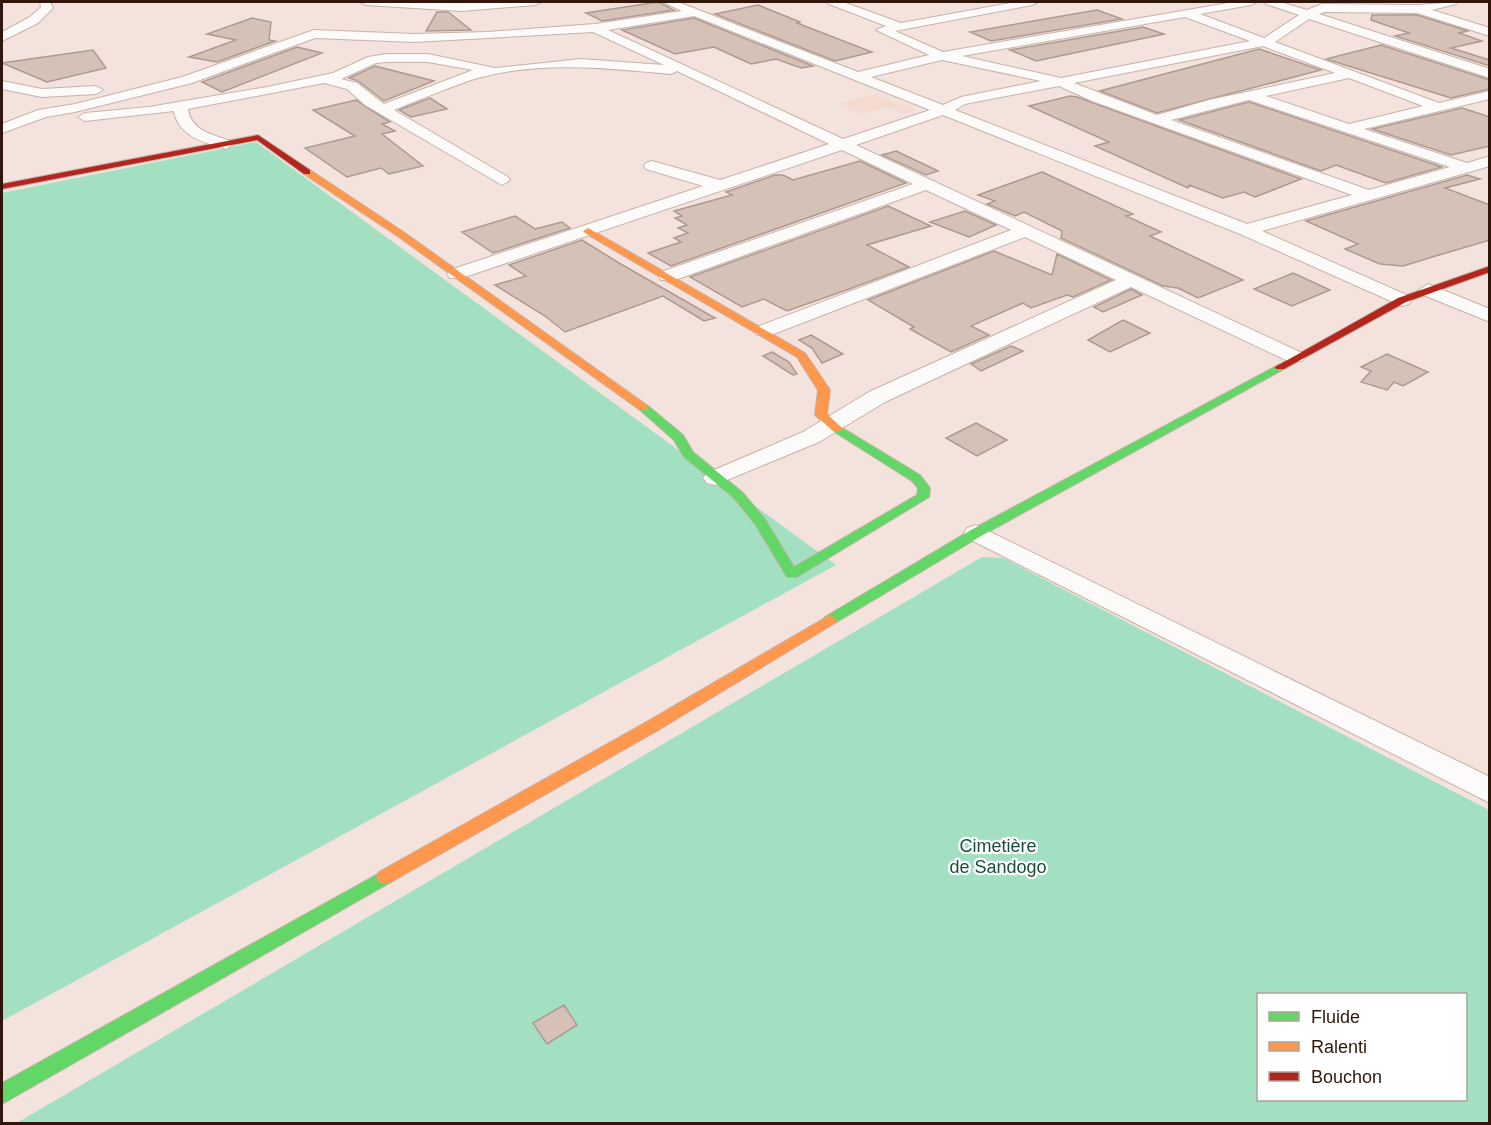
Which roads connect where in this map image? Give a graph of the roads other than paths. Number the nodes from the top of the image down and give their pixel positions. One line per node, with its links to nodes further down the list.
1 (45, 2): 21 (street)
2 (366, 2): 3 (street)
3 (535, 2)
4 (669, 2): 15 (street)
5 (833, 2): 17 (street)
6 (1032, 2): 17 (street)
7 (1251, 2): 14 (street)
8 (1270, 2): 16 (street)
9 (1336, 2): 12 (street)
10 (1452, 2): 13 (street)
11 (1164, 5): 14 (street)
12 (1322, 8): 13 (street); 16 (street)
13 (1418, 9): 19 (street)
14 (1183, 12): 22 (street); 25 (street)
15 (693, 13): 18 (street); 31 (street)
16 (1307, 15): 22 (street); 29 (street)
17 (899, 26): 25 (street)
18 (595, 28): 20 (street); 27 (street)
19 (1490, 32)
20 (390, 36): 23 (street); 33 (street)
21 (2, 37)
22 (1267, 42): 28 (street); 34 (street)
23 (471, 50)
24 (528, 54): 26 (street)
25 (942, 56): 31 (street); 34 (street)
26 (594, 63): 27 (street); 30 (street)
27 (689, 72): 50 (street)
28 (1351, 74): 40 (street); 43 (street)
29 (1490, 74)
30 (469, 76): 32 (street); 44 (street)
31 (858, 76): 45 (street)
32 (326, 79): 41 (street); 44 (street)
33 (188, 80): 36 (street); 41 (street)
34 (1058, 81): 45 (street); 47 (street)
35 (2, 85): 38 (street)
36 (140, 90): 37 (street); 46 (street)
37 (82, 91): 38 (street); 46 (street)
38 (38, 92): 46 (street)
39 (1490, 95): 43 (street)
40 (1254, 97): 47 (street); 48 (street)
41 (214, 99): 42 (street)
42 (181, 106): 46 (street); 51 (street)
43 (1438, 107): 48 (street)
44 (384, 109): 55 (street)
45 (945, 110): 50 (street); 61 (street)
46 (45, 112): 49 (street)
47 (1158, 119): 59 (street)
48 (1349, 128): 54 (street)
49 (2, 129)
50 (844, 143): 56 (street); 57 (street)
51 (226, 144): 58 (street); 64 (street)
52 (1490, 161): 54 (street)
53 (652, 166): 57 (street)
54 (1465, 167): 59 (street)
55 (502, 180)
56 (927, 184): 60 (street); 65 (street)
57 (719, 185): 62 (street)
58 (2, 187)
59 (1365, 194): 61 (street)
60 (1026, 230): 66 (street); 70 (street)
61 (1246, 230): 68 (street)
62 (588, 231): 64 (street); 65 (street)
63 (1490, 269): 67 (street)
64 (456, 274): 73 (street)
65 (668, 276): 70 (street)
66 (1131, 280): 71 (street); 72 (street)
67 (1428, 290): 68 (street); 69 (street)
68 (1402, 300): 71 (street)
69 (1490, 316)
70 (764, 331): 72 (street)
71 (1295, 357): 74 (street)
72 (832, 426): 73 (street); 73 (street)
73 (715, 478)
74 (976, 533): 75 (street); 76 (street)
75 (1490, 790)
76 (2, 1094)

